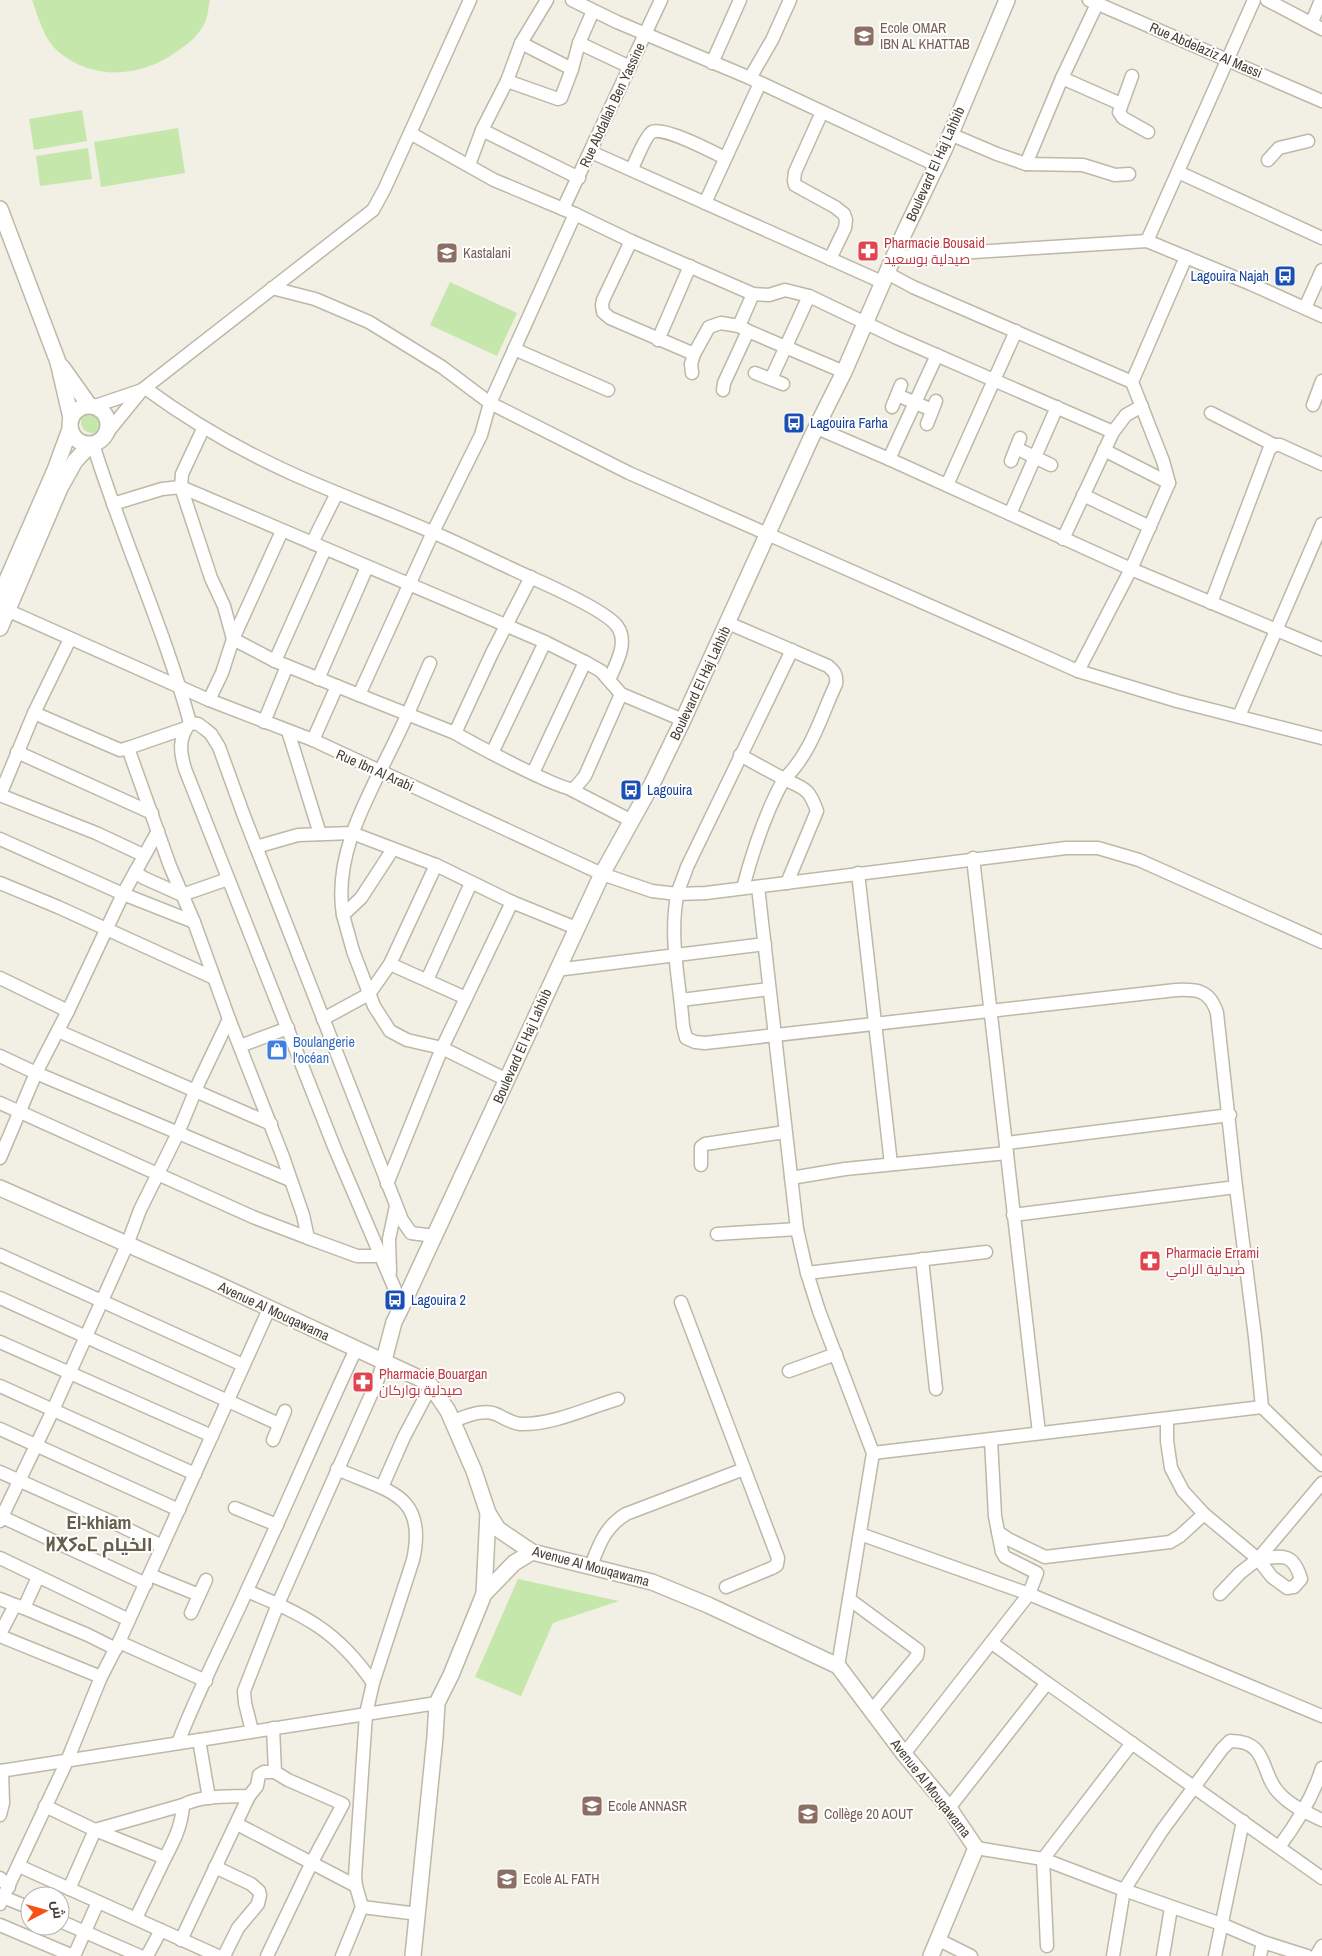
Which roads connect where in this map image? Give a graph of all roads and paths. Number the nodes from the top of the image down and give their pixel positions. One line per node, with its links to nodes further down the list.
1 (470, 0): 30 (street)
2 (547, 0): 15 (street)
3 (572, 0): 12 (street)
4 (661, 0): 14 (street, Rue Abdallah Ben Yassine)
5 (740, 0): 18 (street)
6 (790, 0): 24 (street)
7 (1007, 0): 31 (street, Boulevard El Haj Lahbib)
8 (1254, 0): 17 (street)
9 (1267, 0): 13 (street)
10 (1321, 0): 13 (street)
11 (1093, 2): 17 (street, Rue Abdelaziz Al Massi); 22 (street)
12 (593, 10): 14 (street); 16 (street)
13 (1317, 26)
14 (645, 34): 18 (street); 19 (street, Rue Abdallah Ben Yassine)
15 (521, 43): 20 (street); 23 (street)
16 (579, 43): 19 (street); 20 (street)
17 (1228, 59): 25 (street, Rue Abdelaziz Al Massi); 40 (street)
18 (712, 63): 24 (street)
19 (630, 67): 33 (street, Rue Abdallah Ben Yassine)
20 (572, 68): 23 (street)
21 (1132, 76): 26 (street)
22 (1062, 78): 26 (street); 37 (street)
23 (507, 81): 28 (street)
24 (755, 81): 27 (street); 34 (street)
25 (1322, 101)
26 (1121, 104): 29 (street)
27 (822, 112): 36 (street); 51 (street)
28 (482, 130): 38 (street); 42 (street)
29 (1148, 132)
30 (410, 133): 38 (street); 55 (street)
31 (950, 134): 36 (street, Boulevard El Haj Lahbib); 37 (street)
32 (1308, 141): 35 (street)
33 (591, 152): 39 (street); 42 (street, Rue Abdallah Ben Yassine)
34 (725, 158): 39 (street); 43 (street)
35 (1268, 160)
36 (936, 164): 50 (street, Boulevard El Haj Lahbib)
37 (1026, 164): 41 (street)
38 (469, 165): 45 (street)
39 (632, 169): 43 (street)
40 (1178, 172): 46 (street); 48 (street)
41 (1129, 174)
42 (579, 178): 45 (street, Rue Abdallah Ben Yassine)
43 (705, 203): 51 (street)
44 (0, 208): 68 (street)
45 (569, 211): 47 (street); 65 (street, Rue Abdallah Ben Yassine)
46 (1322, 238)
47 (631, 241): 52 (street); 63 (street)
48 (1147, 241): 49 (street); 50 (street)
49 (1186, 256): 58 (street); 74 (street)
50 (894, 257): 54 (street, Boulevard El Haj Lahbib)
51 (830, 259): 54 (street)
52 (690, 266): 56 (street); 63 (street)
53 (1322, 270): 58 (street)
54 (884, 278): 60 (street, Boulevard El Haj Lahbib); 62 (street)
55 (272, 288): 75 (street); 79 (street)
56 (753, 294): 57 (street); 61 (street)
57 (809, 296): 60 (street); 64 (street)
58 (1305, 308): 59 (street)
59 (1322, 316)
60 (866, 324): 67 (street); 69 (street, Boulevard El Haj Lahbib)
61 (743, 328): 64 (street); 66 (street); 77 (street)
62 (1016, 331): 72 (street); 74 (street)
63 (658, 340): 66 (street)
64 (785, 346): 69 (street); 71 (street)
65 (514, 349): 76 (street); 79 (street, Rue Abdallah Ben Yassine)
66 (694, 354): 70 (street)
67 (937, 356): 72 (street); 80 (street)
68 (58, 362): 82 (street); 86 (street)
69 (844, 372): 88 (street, Boulevard El Haj Lahbib)
70 (692, 373)
71 (755, 373)
72 (993, 380): 84 (street); 101 (street)
73 (1322, 381): 81 (street)
74 (1132, 382): 83 (street)
75 (143, 389): 82 (street); 89 (street); 90 (street)
76 (608, 390)
77 (723, 390)
78 (897, 396): 80 (street)
79 (490, 403): 110 (street, Rue Abdallah Ben Yassine); 111 (street)
80 (914, 404): 87 (street); 96 (street)
81 (1313, 405)
82 (92, 406): 86 (street); 90 (street)
83 (1142, 406): 91 (street); 100 (street)
84 (1057, 407): 91 (street); 95 (street)
85 (1211, 413): 93 (street)
86 (70, 424): 92 (street); 120 (street)
87 (927, 424)
88 (816, 428): 96 (street); 111 (street, Boulevard El Haj Lahbib)
89 (203, 429): 102 (street); 103 (street)
90 (107, 432): 92 (street)
91 (1113, 432): 94 (street)
92 (91, 444): 105 (street); 122 (street)
93 (1274, 445): 98 (street); 121 (street)
94 (1104, 450): 100 (street); 104 (street)
95 (1034, 457): 97 (street); 99 (street); 106 (street)
96 (889, 459): 101 (street)
97 (1011, 461)
98 (1322, 464)
99 (1051, 465)
100 (1169, 483): 108 (street)
101 (947, 485): 106 (street)
102 (181, 487): 105 (street); 109 (street); 128 (street)
103 (336, 493): 110 (street); 113 (street)
104 (1084, 495): 108 (street); 112 (street)
105 (113, 504): 139 (street)
106 (1010, 514): 112 (street)
107 (1322, 524): 114 (street)
108 (1150, 527): 117 (street)
109 (282, 531): 113 (street); 128 (street)
110 (433, 532): 118 (street); 119 (street, Rue Abdallah Ben Yassine)
111 (768, 536): 123 (street, Boulevard El Haj Lahbib); 136 (street)
112 (1063, 538): 117 (street)
113 (312, 543): 115 (street)
114 (1318, 546): 126 (street)
115 (325, 549): 116 (street); 132 (street)
116 (367, 567): 119 (street); 137 (street)
117 (1131, 569): 121 (street); 136 (street)
118 (531, 577): 124 (street); 138 (street)
119 (410, 586): 124 (street); 142 (street, Rue Abdallah Ben Yassine)
120 (0, 596)
121 (1210, 603): 126 (street)
122 (4, 609): 125 (street); 127 (street, Rue Ibn Al Arabi)
123 (728, 623): 131 (street); 147 (street, Boulevard El Haj Lahbib)
124 (507, 626): 129 (street); 151 (street)
125 (0, 628)
126 (1277, 630): 130 (street); 146 (street)
127 (70, 639): 139 (street, Rue Ibn Al Arabi); 144 (street)
128 (233, 639): 132 (street); 143 (street)
129 (545, 642): 133 (street); 156 (street)
130 (1322, 649)
131 (792, 650): 157 (street); 160 (street)
132 (275, 661): 135 (street)
133 (585, 662): 138 (street); 159 (street)
134 (430, 663): 145 (street)
135 (288, 666): 137 (street); 148 (street)
136 (1078, 670): 146 (street)
137 (318, 679): 140 (street)
138 (610, 680): 141 (street)
139 (180, 686): 143 (street, Rue Ibn Al Arabi); 149 (street)
140 (337, 686): 142 (street); 153 (street)
141 (621, 694): 147 (street); 161 (street)
142 (359, 695): 145 (street)
143 (209, 700): 148 (street, Rue Ibn Al Arabi)
144 (34, 714): 154 (street); 155 (street)
145 (408, 714): 151 (street); 158 (street)
146 (1239, 716): 152 (street)
147 (684, 720): 164 (street, Boulevard El Haj Lahbib)
148 (264, 722): 150 (street, Rue Ibn Al Arabi)
149 (188, 726): 154 (street); 169 (street); 177 (street)
150 (288, 731): 153 (street, Rue Ibn Al Arabi); 167 (street)
151 (455, 733): 156 (street)
152 (1322, 738)
153 (313, 740): 158 (street, Rue Ibn Al Arabi)
154 (128, 748): 163 (street)
155 (17, 752): 162 (street); 163 (street)
156 (492, 753): 159 (street)
157 (740, 756): 160 (street); 185 (street)
158 (380, 771): 166 (street); 176 (street, Rue Ibn Al Arabi)
159 (533, 773): 161 (street)
160 (784, 779): 180 (street); 182 (street)
161 (570, 790): 164 (street)
162 (0, 795): 171 (street)
163 (152, 813): 165 (street)
164 (632, 821): 176 (street, Boulevard El Haj Lahbib)
165 (158, 831): 171 (street); 184 (street)
166 (352, 833): 167 (street); 170 (street); 187 (street)
167 (320, 834): 169 (street)
168 (0, 839): 183 (street)
169 (256, 847): 206 (street)
170 (393, 849): 173 (street); 187 (street)
171 (144, 854): 174 (street)
172 (973, 858): 175 (street, Rue Ibn Al Arabi); 191 (street, Rue Ibn Al Arabi); 203 (street)
173 (436, 865): 179 (street); 194 (street)
174 (135, 872): 183 (street); 184 (street)
175 (858, 873): 180 (street, Rue Ibn Al Arabi); 207 (street)
176 (602, 874): 185 (street, Rue Ibn Al Arabi); 189 (street, Boulevard El Haj Lahbib)
177 (228, 879): 184 (street); 208 (street)
178 (0, 883): 190 (street)
179 (471, 883): 186 (street); 198 (street)
180 (787, 883): 181 (street, Rue Ibn Al Arabi)
181 (758, 886): 182 (street, Rue Ibn Al Arabi); 192 (street)
182 (743, 888): 185 (street, Rue Ibn Al Arabi)
183 (123, 894): 188 (street); 190 (street)
184 (182, 894): 188 (street)
185 (677, 894): 193 (street)
186 (512, 902): 189 (street); 201 (street)
187 (343, 915): 200 (street)
188 (194, 922): 197 (street)
189 (576, 928): 195 (street, Boulevard El Haj Lahbib)
190 (107, 930): 197 (street); 204 (street)
191 (1322, 942)
192 (765, 944): 193 (street); 199 (street)
193 (675, 956): 195 (street); 202 (street)
194 (390, 964): 198 (street); 200 (street)
195 (556, 970): 215 (street, Boulevard El Haj Lahbib)
196 (0, 978): 204 (street)
197 (214, 978): 205 (street)
198 (427, 980): 201 (street)
199 (769, 989): 202 (street); 210 (street)
200 (369, 994): 206 (street); 212 (street)
201 (466, 998): 212 (street)
202 (681, 1000): 210 (street)
203 (991, 1010): 207 (street); 219 (street); 223 (street)
204 (68, 1011): 209 (street)
205 (228, 1019): 211 (street); 216 (street)
206 (323, 1019): 230 (street)
207 (875, 1023): 210 (street); 226 (street)
208 (288, 1028): 211 (street); 242 (street)
209 (58, 1031): 214 (street); 216 (street)
210 (774, 1036): 221 (street)
211 (240, 1046): 220 (street)
212 (442, 1048): 215 (street); 230 (street)
213 (0, 1056): 214 (street)
214 (36, 1073): 218 (street); 222 (street)
215 (507, 1080): 237 (street, Boulevard El Haj Lahbib)
216 (196, 1092): 220 (street); 222 (street)
217 (0, 1103): 218 (street)
218 (20, 1111): 224 (street); 227 (street)
219 (1230, 1115): 223 (street); 231 (street)
220 (271, 1124): 229 (street)
221 (785, 1132): 225 (street); 228 (street)
222 (178, 1133): 227 (street); 229 (street)
223 (1007, 1148): 226 (street); 234 (street)
224 (0, 1158)
225 (701, 1164)
226 (891, 1164): 228 (street)
227 (158, 1174): 238 (street); 239 (street)
228 (791, 1178): 235 (street)
229 (290, 1180): 238 (street)
230 (387, 1184): 233 (street)
231 (1236, 1187): 234 (street); 264 (street)
232 (0, 1188): 239 (street, Avenue Al Mouqawama)
233 (396, 1206): 237 (street); 245 (street)
234 (1013, 1215): 271 (street)
235 (797, 1229): 236 (street); 244 (street)
236 (717, 1234)
237 (434, 1236): 249 (street, Boulevard El Haj Lahbib)
238 (308, 1238): 242 (street)
239 (127, 1245): 247 (street); 250 (street, Avenue Al Mouqawama)
240 (986, 1252): 243 (street)
241 (0, 1255): 247 (street)
242 (380, 1256): 245 (street)
243 (922, 1259): 244 (street); 261 (street)
244 (807, 1273): 254 (street)
245 (390, 1280): 249 (street)
246 (0, 1298): 251 (street)
247 (102, 1302): 251 (street); 256 (street)
248 (682, 1302): 279 (street)
249 (401, 1308): 255 (street, Boulevard El Haj Lahbib)
250 (269, 1309): 253 (street, Avenue Al Mouqawama); 256 (street)
251 (86, 1336): 258 (street); 263 (street)
252 (0, 1342): 258 (street)
253 (356, 1349): 255 (street, Avenue Al Mouqawama); 290 (street)
254 (836, 1354): 257 (street); 276 (street)
255 (384, 1360): 260 (street, Avenue Al Mouqawama); 278 (street)
256 (243, 1365): 263 (street)
257 (790, 1371)
258 (69, 1374): 265 (street); 272 (street)
259 (0, 1386): 265 (street)
260 (431, 1386): 268 (street, Avenue Al Mouqawama); 284 (street)
261 (936, 1389)
262 (618, 1399): 268 (street)
263 (228, 1402): 269 (street); 272 (street)
264 (1262, 1407): 267 (street); 277 (street)
265 (53, 1410): 275 (street); 281 (street)
266 (285, 1411): 269 (street)
267 (1166, 1419): 271 (street); 288 (street)
268 (453, 1421): 287 (street, Avenue Al Mouqawama)
269 (279, 1424): 273 (street)
270 (0, 1429): 275 (street)
271 (1040, 1434): 274 (street)
272 (212, 1436): 281 (street)
273 (273, 1440)
274 (991, 1440): 276 (street); 291 (street)
275 (36, 1446): 282 (street); 286 (street)
276 (873, 1453): 292 (street)
277 (1322, 1465)
278 (337, 1469): 284 (street); 311 (street)
279 (744, 1469): 298 (street); 303 (street)
280 (0, 1472): 282 (street)
281 (195, 1474): 286 (street)
282 (19, 1481): 289 (street); 293 (street)
283 (1322, 1483): 297 (street)
284 (382, 1487): 321 (street)
285 (235, 1508): 290 (street)
286 (179, 1510): 293 (street)
287 (488, 1513): 294 (street, Avenue Al Mouqawama); 305 (street)
288 (1204, 1514): 295 (street); 297 (street)
289 (1, 1518): 301 (street)
290 (277, 1525): 304 (street)
291 (998, 1532): 295 (street); 299 (street)
292 (860, 1534): 306 (street); 310 (street)
293 (162, 1546): 301 (street)
294 (532, 1552): 298 (street, Avenue Al Mouqawama); 305 (street)
295 (1045, 1557): 299 (street)
296 (0, 1558): 300 (street)
297 (1258, 1559): 307 (street)
298 (591, 1566): 318 (street, Avenue Al Mouqawama)
299 (1037, 1573): 306 (street)
300 (38, 1577): 312 (street); 314 (street)
301 (148, 1579): 308 (street); 314 (street)
302 (206, 1580): 308 (street)
303 (726, 1587)
304 (247, 1591): 311 (street); 320 (street)
305 (484, 1594): 323 (street)
306 (1029, 1594): 316 (street); 326 (street)
307 (1220, 1594)
308 (199, 1595): 313 (street)
309 (0, 1599): 312 (street)
310 (849, 1599): 318 (street); 324 (street)
311 (278, 1604): 321 (street); 328 (street)
312 (19, 1607): 315 (street); 317 (street)
313 (191, 1613)
314 (129, 1620): 317 (street)
315 (0, 1635): 319 (street)
316 (992, 1643): 322 (street); 332 (street)
317 (118, 1646): 319 (street); 320 (street)
318 (838, 1666): 324 (street, Avenue Al Mouqawama)
319 (101, 1677): 333 (street)
320 (206, 1681): 330 (street)
321 (373, 1683): 325 (street)
322 (1047, 1683): 331 (street); 344 (street)
323 (437, 1703): 325 (street); 369 (street)
324 (872, 1710): 332 (street, Avenue Al Mouqawama)
325 (366, 1714): 327 (street); 338 (street)
326 (1322, 1716)
327 (272, 1728): 328 (street); 336 (street)
328 (252, 1731): 329 (street)
329 (199, 1740): 330 (street); 340 (street)
330 (178, 1743): 333 (street)
331 (1132, 1744): 337 (street); 354 (street)
332 (904, 1754): 344 (street, Avenue Al Mouqawama)
333 (67, 1761): 335 (street); 343 (street)
334 (1322, 1768): 345 (street)
335 (1, 1771): 346 (street)
336 (275, 1772): 339 (street); 341 (street)
337 (1194, 1787): 345 (street); 348 (street); 363 (street)
338 (359, 1793): 341 (street); 360 (street)
339 (249, 1796): 340 (street); 349 (street)
340 (209, 1798): 342 (street)
341 (343, 1804): 355 (street)
342 (183, 1805): 350 (street); 353 (street)
343 (45, 1806): 350 (street); 356 (street)
344 (949, 1808): 352 (street, Avenue Al Mouqawama)
345 (1303, 1812): 347 (street); 351 (street)
346 (0, 1815)
347 (1322, 1820)
348 (1243, 1821): 351 (street); 371 (street)
349 (236, 1824): 355 (street); 357 (street)
350 (95, 1830): 353 (street); 361 (street)
351 (1279, 1847): 358 (street)
352 (976, 1848): 354 (street); 377 (street)
353 (164, 1858): 370 (street)
354 (1043, 1858): 363 (street); 379 (street)
355 (312, 1862): 360 (street); 386 (street)
356 (19, 1866): 359 (street); 364 (street)
357 (214, 1866): 376 (street); 385 (street)
358 (1322, 1878)
359 (62, 1886)
360 (356, 1886): 367 (street)
361 (70, 1887)
362 (70, 1889): 366 (street)
363 (1124, 1890): 368 (street); 391 (street)
364 (3, 1891): 365 (street)
365 (20, 1902)
366 (98, 1902): 370 (street); 375 (street)
367 (362, 1907): 369 (street); 387 (street)
368 (1171, 1908): 371 (street); 392 (street)
369 (418, 1914): 388 (street)
370 (136, 1918): 374 (street)
371 (1221, 1924): 378 (street); 393 (street)
372 (0, 1925): 381 (street)
373 (70, 1925): 375 (street)
374 (161, 1930): 376 (street); 384 (street)
375 (85, 1931): 382 (street); 383 (street)
376 (181, 1940): 385 (street)
377 (939, 1940): 389 (street); 390 (street)
378 (1263, 1942): 394 (street); 395 (street)
379 (1047, 1946)
380 (1322, 1946): 396 (street)
381 (59, 1953): 382 (street)
382 (74, 1956)
383 (140, 1956)
384 (147, 1956)
385 (217, 1956)
386 (267, 1956)
387 (342, 1956)
388 (414, 1956)
389 (931, 1956)
390 (971, 1956)
391 (1113, 1956)
392 (1163, 1956)
393 (1215, 1956)
394 (1260, 1956)
395 (1307, 1956)
396 (1316, 1956)

